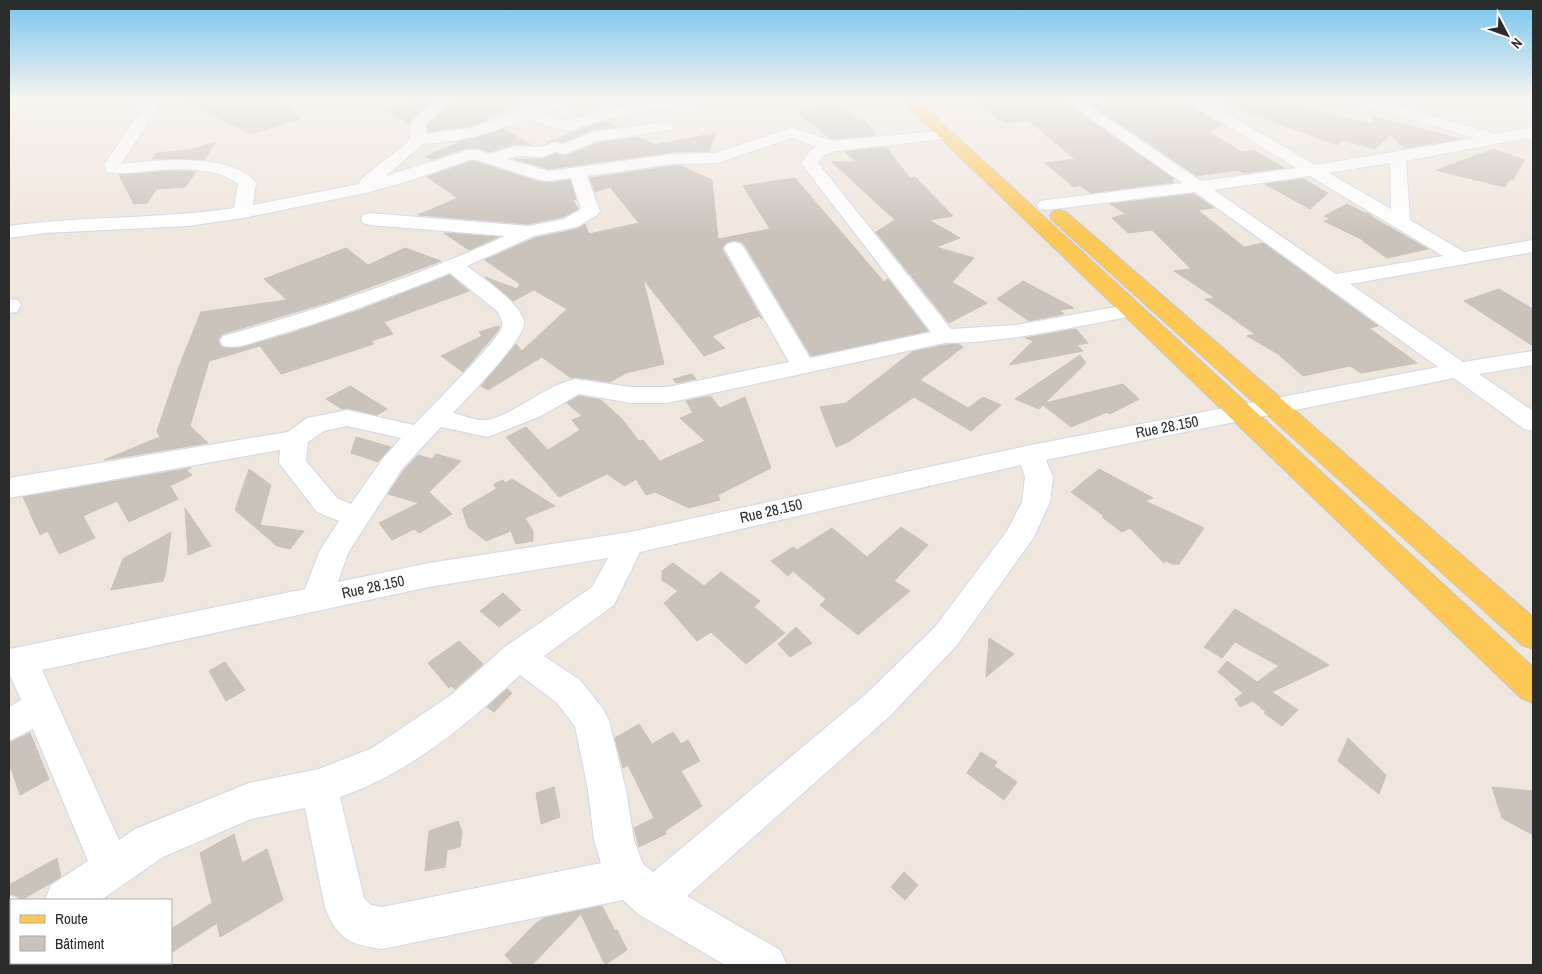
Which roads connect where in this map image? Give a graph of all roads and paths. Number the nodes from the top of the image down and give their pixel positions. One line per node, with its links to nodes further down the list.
1 (126, 143): 24 (street)
2 (415, 143): 22 (street)
3 (578, 143): 17 (street)
4 (670, 143): 18 (street)
5 (761, 143): 18 (street)
6 (824, 143): 14 (street)
7 (859, 143): 14 (street)
8 (956, 143): 34 (main road)
9 (979, 143): 23 (main road)
10 (1135, 143): 21 (street)
11 (1269, 143): 19 (street)
12 (1474, 143): 16 (street)
13 (1515, 143): 15 (street)
14 (832, 146): 35 (street)
15 (1533, 148)
16 (1398, 158): 19 (street); 26 (street)
17 (490, 159): 20 (street); 22 (street)
18 (673, 159): 20 (street)
19 (1317, 171): 21 (street); 26 (street)
20 (577, 172): 28 (street)
21 (1199, 187): 23 (street); 33 (street)
22 (360, 189): 24 (street)
23 (1046, 205): 40 (main road)
24 (243, 212): 27 (street)
25 (370, 219): 28 (street)
26 (1401, 222): 31 (street)
27 (9, 232)
28 (528, 232): 32 (street)
29 (1533, 246): 31 (street)
30 (734, 248): 38 (street)
31 (1462, 259): 33 (street)
32 (453, 265): 36 (street); 43 (street)
33 (1333, 281): 39 (street)
34 (1132, 310): 35 (street); 41 (main road)
35 (945, 336): 38 (street)
36 (231, 341)
37 (1533, 358): 39 (street, Rue 28.150)
38 (803, 366): 43 (street)
39 (1460, 370): 40 (street, Rue 28.150); 42 (street)
40 (1274, 406): 41 (street, Rue 28.150); 50 (main road)
41 (1241, 414): 45 (street, Rue 28.150); 53 (main road)
42 (1533, 423)
43 (427, 425): 44 (street); 47 (street)
44 (295, 439): 46 (street); 47 (street)
45 (1032, 454): 48 (street, Rue 28.150); 58 (street)
46 (9, 488)
47 (357, 516): 49 (street)
48 (630, 543): 49 (street, Rue 28.150); 51 (street)
49 (317, 599): 52 (street, Rue 28.150)
50 (1533, 636)
51 (518, 656): 56 (street); 58 (street)
52 (15, 662): 54 (street)
53 (1533, 688)
54 (41, 706): 55 (street); 57 (street)
55 (9, 725)
56 (319, 787): 57 (street); 58 (street)
57 (111, 867): 59 (street)
58 (641, 888): 60 (street)
59 (67, 899)
60 (766, 965)

